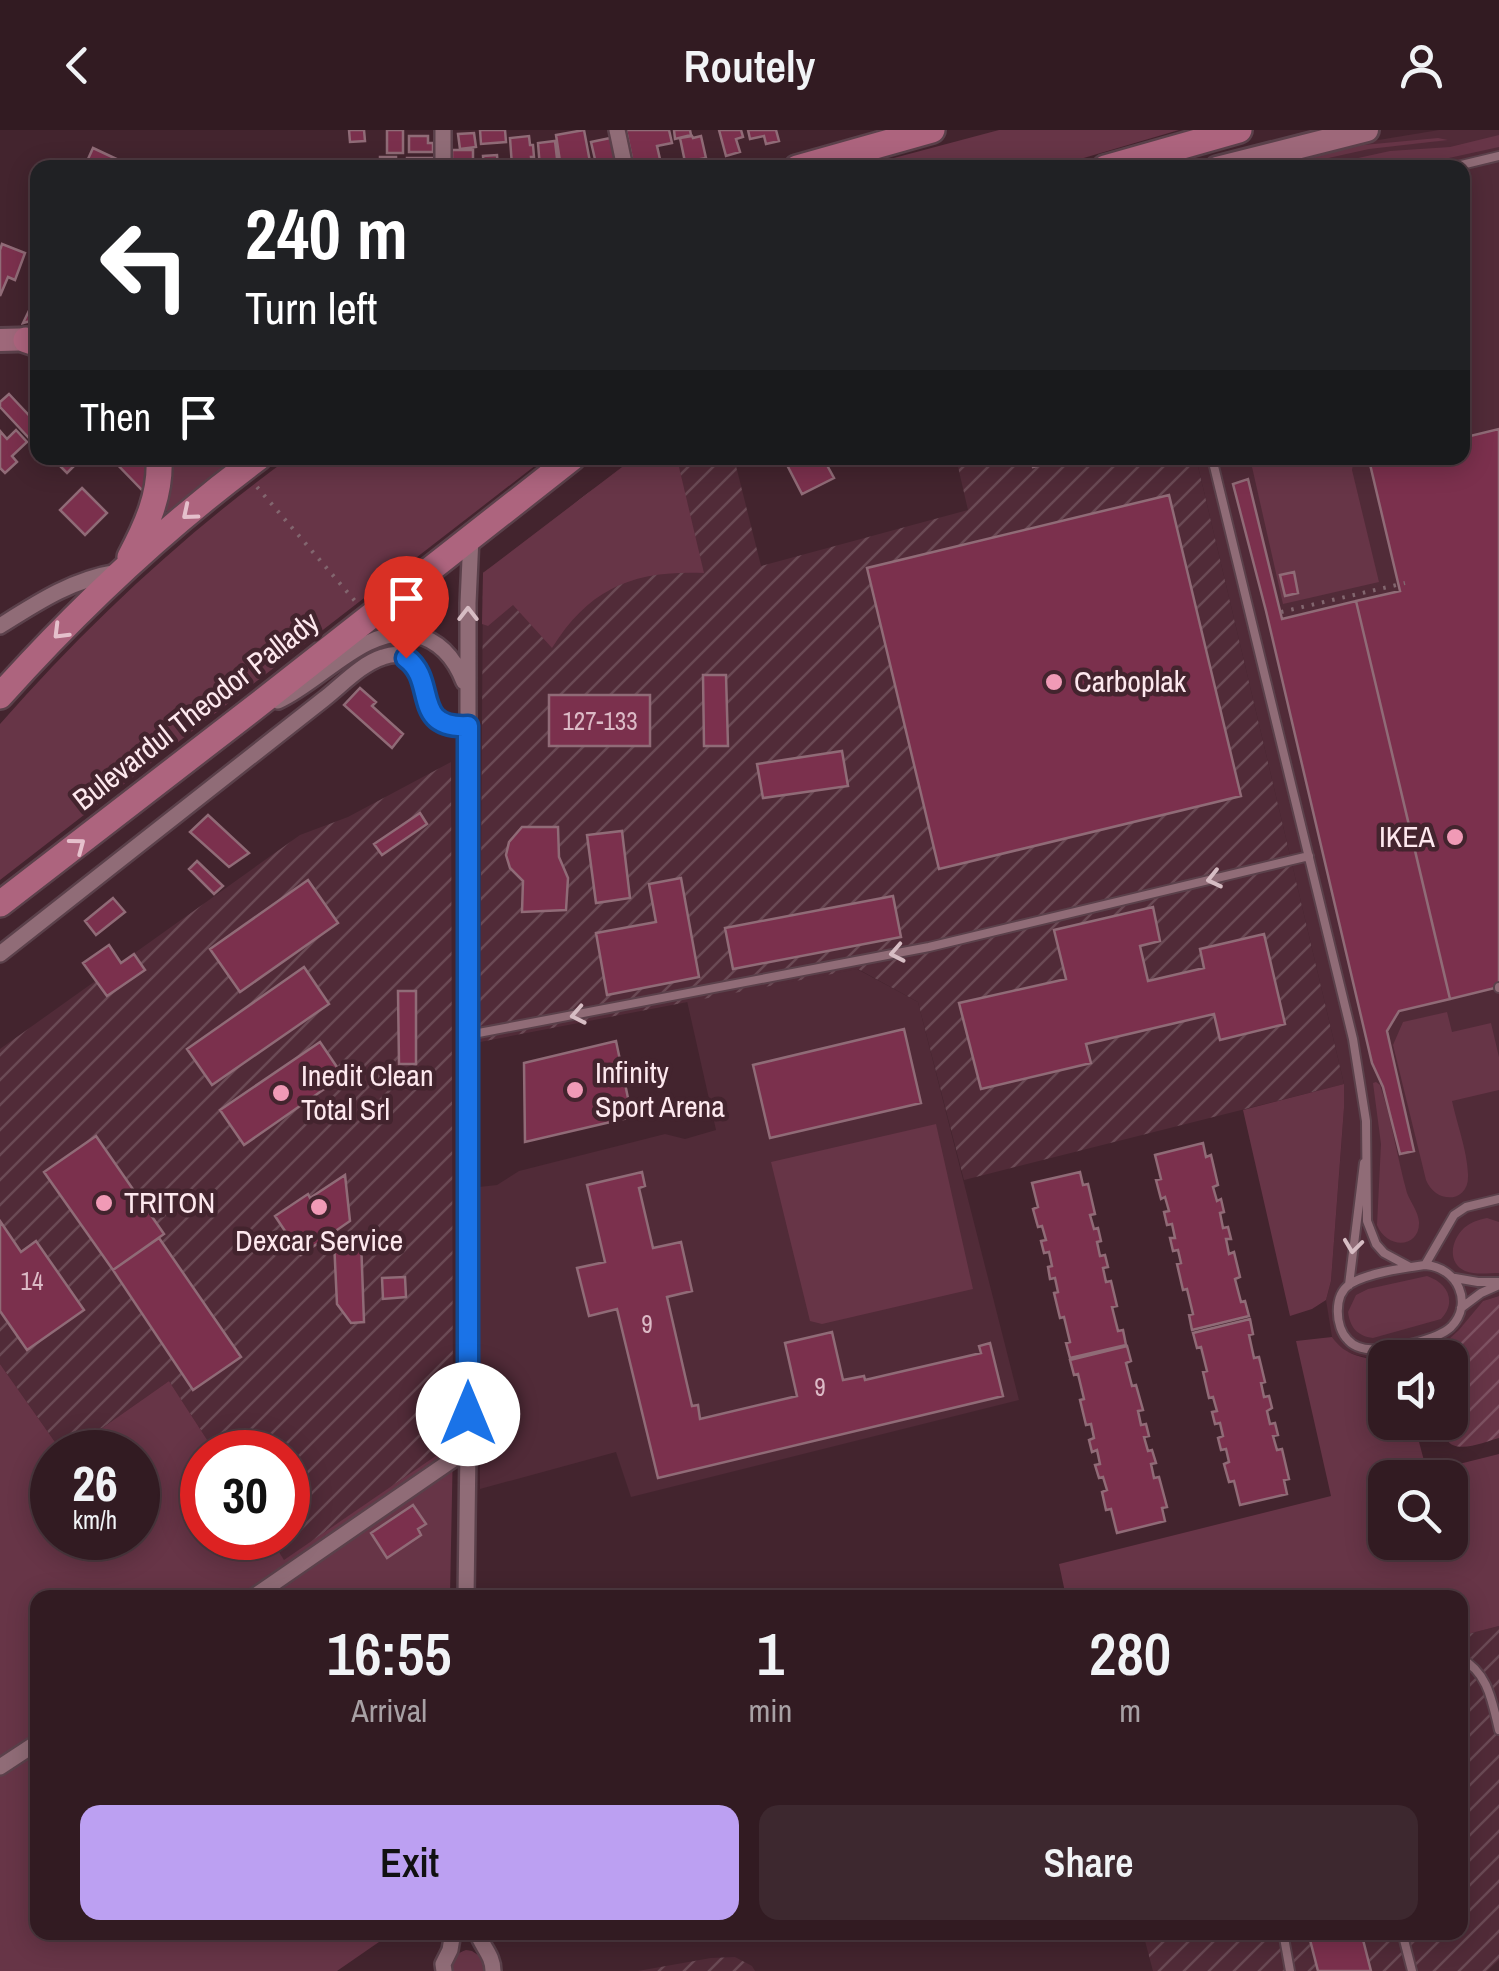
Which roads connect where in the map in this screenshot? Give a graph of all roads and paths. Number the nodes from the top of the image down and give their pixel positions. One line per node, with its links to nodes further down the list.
1 (443, 130): 7 (street)
2 (617, 130): 8 (street)
3 (932, 130): 9 (main road)
4 (1238, 130): 10 (main road)
5 (1367, 130): 11 (street)
6 (1499, 156): 12 (lane)
7 (443, 160)
8 (623, 160)
9 (825, 160)
10 (1133, 160)
11 (1249, 160)
12 (1470, 163)
13 (159, 465): 19 (main road)
14 (249, 465): 19 (main road, one-way to 19)
15 (251, 465): 22 (path)
16 (563, 465): 18 (main road, Bulevardul Theodor Pallady)
17 (1214, 465): 28 (lane)
18 (471, 537): 22 (main road, Bulevardul Theodor Pallady); 24 (street, one-way to 18)
19 (122, 572): 23 (street); 25 (main road, one-way to 25)
20 (1405, 583): 21 (path)
21 (1280, 612)
22 (369, 617): 26 (main road, Bulevardul Theodor Pallady)
23 (0, 626)
24 (468, 690): 26 (street); 27 (street)
25 (0, 696)
26 (250, 711): 29 (main road, Bulevardul Theodor Pallady, one-way to 26)
27 (468, 726): 30 (street); 31 (street)
28 (1308, 856): 31 (lane, one-way to 31); 32 (lane)
29 (0, 904)
30 (0, 954)
31 (468, 1036): 40 (street)
32 (1367, 1138): 35 (lane); 38 (lane, one-way to 38)
33 (1499, 1199): 34 (lane)
34 (1425, 1265): 35 (lane); 36 (lane)
35 (1410, 1267): 38 (lane)
36 (1454, 1278): 37 (lane); 39 (lane)
37 (1499, 1283): 39 (lane)
38 (1349, 1284): 39 (lane)
39 (1461, 1308)
40 (468, 1449): 41 (street); 42 (street)
41 (264, 1590)
42 (466, 1590)
43 (1468, 1662): 44 (lane)
44 (1499, 1730)
45 (30, 1747): 46 (street)
46 (0, 1767)
47 (480, 1940): 52 (street)
48 (1284, 1940): 53 (lane)
49 (1404, 1940): 54 (lane)
50 (452, 1941): 51 (street)
51 (444, 1971)
52 (492, 1971)
53 (1290, 1971)
54 (1412, 1971)

